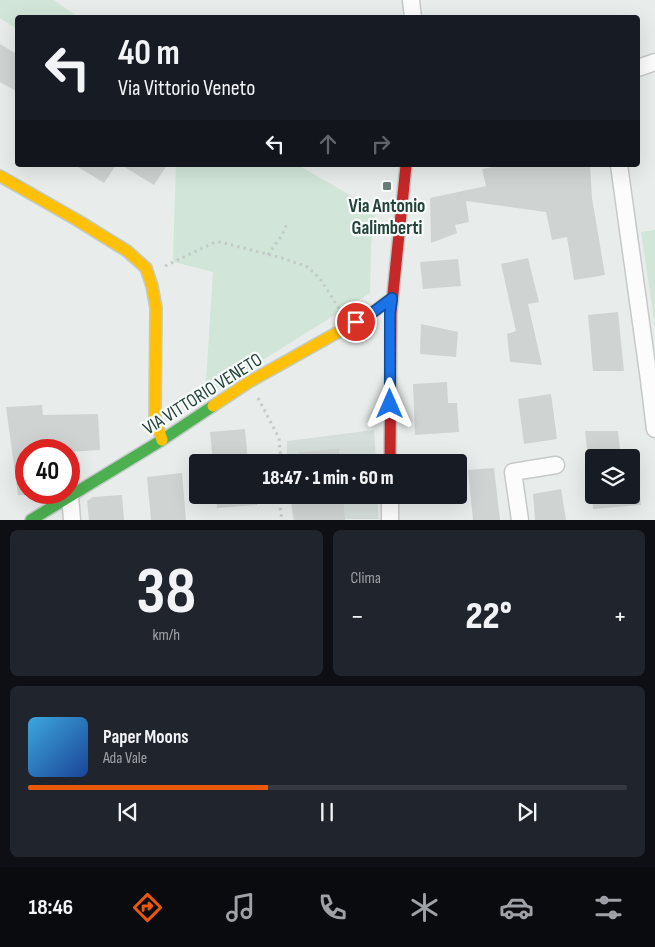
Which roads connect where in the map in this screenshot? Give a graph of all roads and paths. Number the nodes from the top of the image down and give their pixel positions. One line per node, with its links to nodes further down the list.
1 (412, 0): 2 (street)
2 (413, 15)
3 (655, 62): 4 (street)
4 (640, 67)
5 (406, 167): 11 (street)
6 (619, 167): 14 (street)
7 (0, 176): 15 (street)
8 (286, 224): 9 (path)
9 (268, 255): 10 (path); 12 (path)
10 (161, 268)
11 (392, 298): 13 (street, VIA VITTORIO VENETO); 17 (street)
12 (343, 315)
13 (249, 382): 15 (street, VIA VITTORIO VENETO); 16 (path)
14 (655, 429)
15 (162, 440): 19 (street, VIA VITTORIO VENETO)
16 (281, 454)
17 (390, 454)
18 (556, 465): 28 (street)
19 (80, 490)
20 (57, 504): 24 (street, VIA VITTORIO VENETO)
21 (71, 504): 25 (street)
22 (279, 504): 26 (path)
23 (390, 504): 27 (street)
24 (31, 520)
25 (72, 520)
26 (282, 520)
27 (390, 520)
28 (520, 520)

